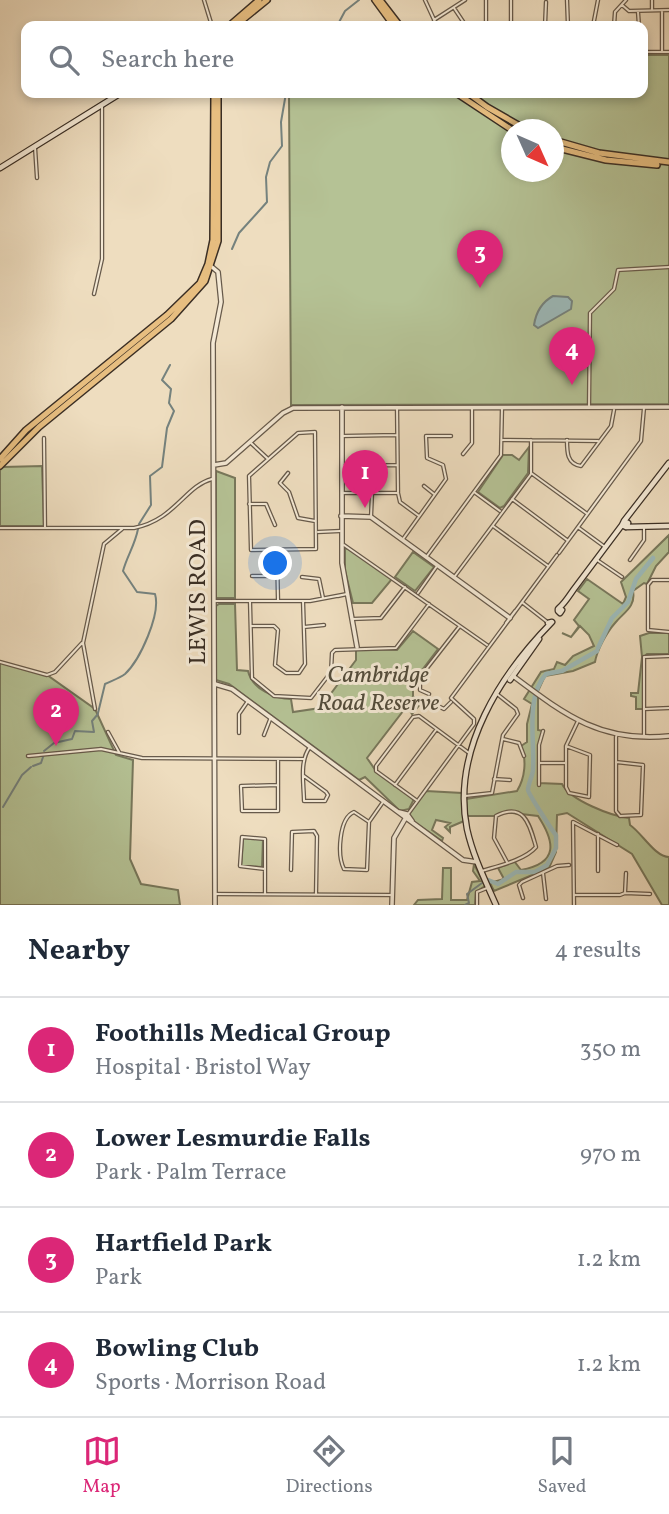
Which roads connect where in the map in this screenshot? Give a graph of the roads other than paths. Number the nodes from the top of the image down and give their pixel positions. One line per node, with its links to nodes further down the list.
1 (204, 0): 21 (street)
2 (259, 0): 22 (main road)
3 (267, 0): 23 (main road)
4 (378, 0): 24 (main road); 25 (main road)
5 (425, 0): 20 (street)
6 (465, 0): 15 (street)
7 (486, 0): 27 (street)
8 (511, 0): 28 (street)
9 (568, 0): 30 (street)
10 (598, 0): 31 (street)
11 (626, 0): 14 (street)
12 (652, 0): 16 (street)
13 (546, 1): 29 (street)
14 (622, 5): 19 (street); 32 (street)
15 (453, 8): 20 (street); 26 (street)
16 (652, 10): 17 (street); 19 (street)
17 (662, 10): 18 (street); 34 (street)
18 (669, 10)
19 (638, 11): 33 (street)
20 (434, 20)
21 (210, 21)
22 (235, 21)
23 (241, 21)
24 (391, 21)
25 (396, 21)
26 (462, 21)
27 (486, 21)
28 (511, 21)
29 (545, 21)
30 (568, 21)
31 (594, 21)
32 (614, 21)
33 (639, 21)
34 (662, 31): 35 (street); 37 (street)
35 (669, 31)
36 (648, 52): 37 (street)
37 (663, 52): 38 (street)
38 (669, 52)
39 (113, 98): 43 (main road)
40 (216, 98): 52 (main road)
41 (464, 98): 45 (main road)
42 (475, 98): 44 (main road)
43 (101, 105): 47 (main road); 56 (street)
44 (508, 119)
45 (501, 123)
46 (564, 143): 49 (main road)
47 (35, 146): 50 (main road); 51 (street)
48 (564, 150): 49 (main road)
49 (669, 164)
50 (0, 168)
51 (37, 178)
52 (213, 255): 54 (main road); 55 (main road)
53 (669, 267): 62 (street)
54 (216, 272): 55 (main road); 79 (street, LEWIS ROAD)
55 (206, 276): 57 (main road)
56 (94, 295)
57 (112, 364): 76 (main road); 82 (main road)
58 (501, 406): 61 (street); 62 (street); 70 (street)
59 (341, 407): 60 (street); 67 (street); 73 (street)
60 (398, 407): 61 (street); 66 (street)
61 (471, 407): 75 (street)
62 (589, 407): 63 (street)
63 (613, 407): 64 (street); 74 (street)
64 (643, 407): 65 (street); 95 (street)
65 (669, 407)
66 (398, 435): 67 (street); 81 (street)
67 (341, 436): 80 (street)
68 (451, 436): 91 (street)
69 (44, 439): 107 (street)
70 (502, 440): 71 (street); 87 (street)
71 (531, 440): 72 (street); 84 (street)
72 (567, 440): 74 (street); 74 (street)
73 (251, 441): 77 (street); 79 (street)
74 (599, 442)
75 (463, 454)
76 (0, 459)
77 (268, 459): 93 (street); 99 (street)
78 (669, 463): 100 (main road)
79 (214, 464): 85 (street, LEWIS ROAD)
80 (342, 464): 81 (street); 88 (street)
81 (398, 465): 90 (street)
82 (0, 466)
83 (288, 473): 99 (street)
84 (531, 473): 92 (street); 95 (street)
85 (214, 478): 108 (street); 131 (street, LEWIS ROAD)
86 (424, 486): 91 (street)
87 (474, 492): 94 (street); 116 (street)
88 (341, 493): 89 (street); 96 (street)
89 (372, 493): 90 (street); 98 (street)
90 (398, 494): 97 (street)
91 (436, 495): 97 (street)
92 (512, 499): 94 (street); 112 (street)
93 (249, 504): 101 (street); 115 (street)
94 (501, 511): 102 (street)
95 (587, 514): 104 (street)
96 (342, 516): 98 (street); 109 (street)
97 (419, 516): 111 (street)
98 (371, 517): 111 (street)
99 (316, 521): 110 (street)
100 (626, 525): 105 (main road); 114 (main road)
101 (275, 526)
102 (493, 526): 120 (street); 124 (street)
103 (669, 526): 105 (main road)
104 (577, 527): 112 (street); 114 (street)
105 (644, 527): 118 (street)
106 (0, 528): 107 (street)
107 (45, 528): 108 (street)
108 (123, 528): 145 (street)
109 (341, 531): 110 (street); 113 (street)
110 (316, 532): 115 (street)
111 (402, 539): 116 (street)
112 (568, 540): 120 (street)
113 (343, 546): 127 (street); 128 (street)
114 (605, 548): 117 (main road)
115 (277, 551): 122 (street)
116 (426, 555): 119 (street)
117 (596, 560): 125 (street); 139 (main road)
118 (630, 560)
119 (438, 566): 124 (street); 129 (street)
120 (548, 567): 135 (street)
121 (252, 576): 122 (street)
122 (278, 576): 133 (street)
123 (302, 577): 130 (street)
124 (454, 577): 137 (street)
125 (622, 577)
126 (669, 580): 144 (street)
127 (405, 586): 129 (street); 138 (street)
128 (346, 594): 130 (street); 138 (street)
129 (416, 594): 136 (street)
130 (323, 599): 134 (street)
131 (214, 601): 132 (street); 151 (street, LEWIS ROAD)
132 (250, 601): 133 (street); 141 (street)
133 (278, 601): 134 (street)
134 (303, 601): 143 (street)
135 (522, 602): 137 (street); 139 (street)
136 (429, 604): 142 (street); 147 (street)
137 (509, 617): 146 (street)
138 (352, 619): 147 (street)
139 (548, 621): 150 (main road)
140 (324, 625): 143 (street)
141 (250, 626): 143 (street); 147 (street)
142 (460, 626): 146 (street); 152 (street)
143 (303, 627)
144 (669, 632)
145 (83, 643): 149 (street); 158 (street)
146 (488, 646): 154 (street)
147 (357, 647)
148 (669, 656): 159 (street)
149 (0, 663)
150 (513, 674): 153 (main road); 162 (street); 162 (street)
151 (215, 684): 155 (street); 179 (street, LEWIS ROAD)
152 (429, 694)
153 (497, 694): 161 (main road); 171 (street)
154 (451, 699): 156 (street); 161 (street)
155 (248, 701): 160 (street); 166 (street)
156 (438, 701)
157 (669, 708): 159 (street)
158 (95, 709)
159 (644, 709): 169 (street)
160 (271, 717): 168 (street); 174 (street)
161 (478, 721): 172 (street); 175 (main road)
162 (578, 721): 167 (street); 173 (street)
163 (436, 729): 172 (street); 189 (street); 189 (street)
164 (543, 731): 183 (street)
165 (108, 732): 176 (street)
166 (239, 733)
167 (617, 733): 169 (street); 182 (street)
168 (264, 735)
169 (644, 735): 170 (street)
170 (669, 736)
171 (502, 738): 178 (street); 186 (street)
172 (458, 746): 175 (street); 192 (street)
173 (566, 746): 184 (street); 184 (street)
174 (310, 747): 181 (street); 193 (street)
175 (469, 752): 191 (main road)
176 (119, 753): 177 (street); 179 (street)
177 (40, 754)
178 (524, 756)
179 (214, 759): 180 (street); 209 (street, LEWIS ROAD)
180 (278, 759): 181 (street); 188 (street)
181 (304, 759): 185 (street)
182 (616, 762): 182 (street)
183 (539, 763): 184 (street); 190 (street)
184 (566, 763)
185 (304, 776): 185 (street)
186 (494, 779): 187 (street); 191 (street)
187 (510, 780)
188 (278, 785): 188 (street)
189 (395, 785): 192 (street)
190 (539, 785)
191 (464, 796): 198 (main road)
192 (417, 800): 194 (street)
193 (384, 802): 194 (street); 195 (street)
194 (404, 817): 198 (street); 213 (street)
195 (369, 822): 195 (street)
196 (598, 834): 197 (street); 200 (street); 203 (street)
197 (617, 845)
198 (476, 860): 204 (main road)
199 (507, 862): 199 (street); 204 (street)
200 (572, 865): 205 (street); 214 (street)
201 (265, 869): 201 (street); 210 (street)
202 (291, 870): 211 (street)
203 (598, 871)
204 (481, 872): 207 (main road)
205 (543, 872): 215 (street); 216 (street)
206 (626, 873): 208 (street)
207 (488, 888): 219 (street); 220 (main road)
208 (625, 893): 212 (street); 214 (street)
209 (214, 894): 210 (street); 217 (street, LEWIS ROAD)
210 (265, 894): 211 (street)
211 (316, 894): 213 (street)
212 (650, 894)
213 (393, 895): 218 (street)
214 (574, 895): 221 (street)
215 (523, 898)
216 (546, 899)
217 (215, 905)
218 (392, 905)
219 (477, 905)
220 (496, 905)
221 (574, 905)

